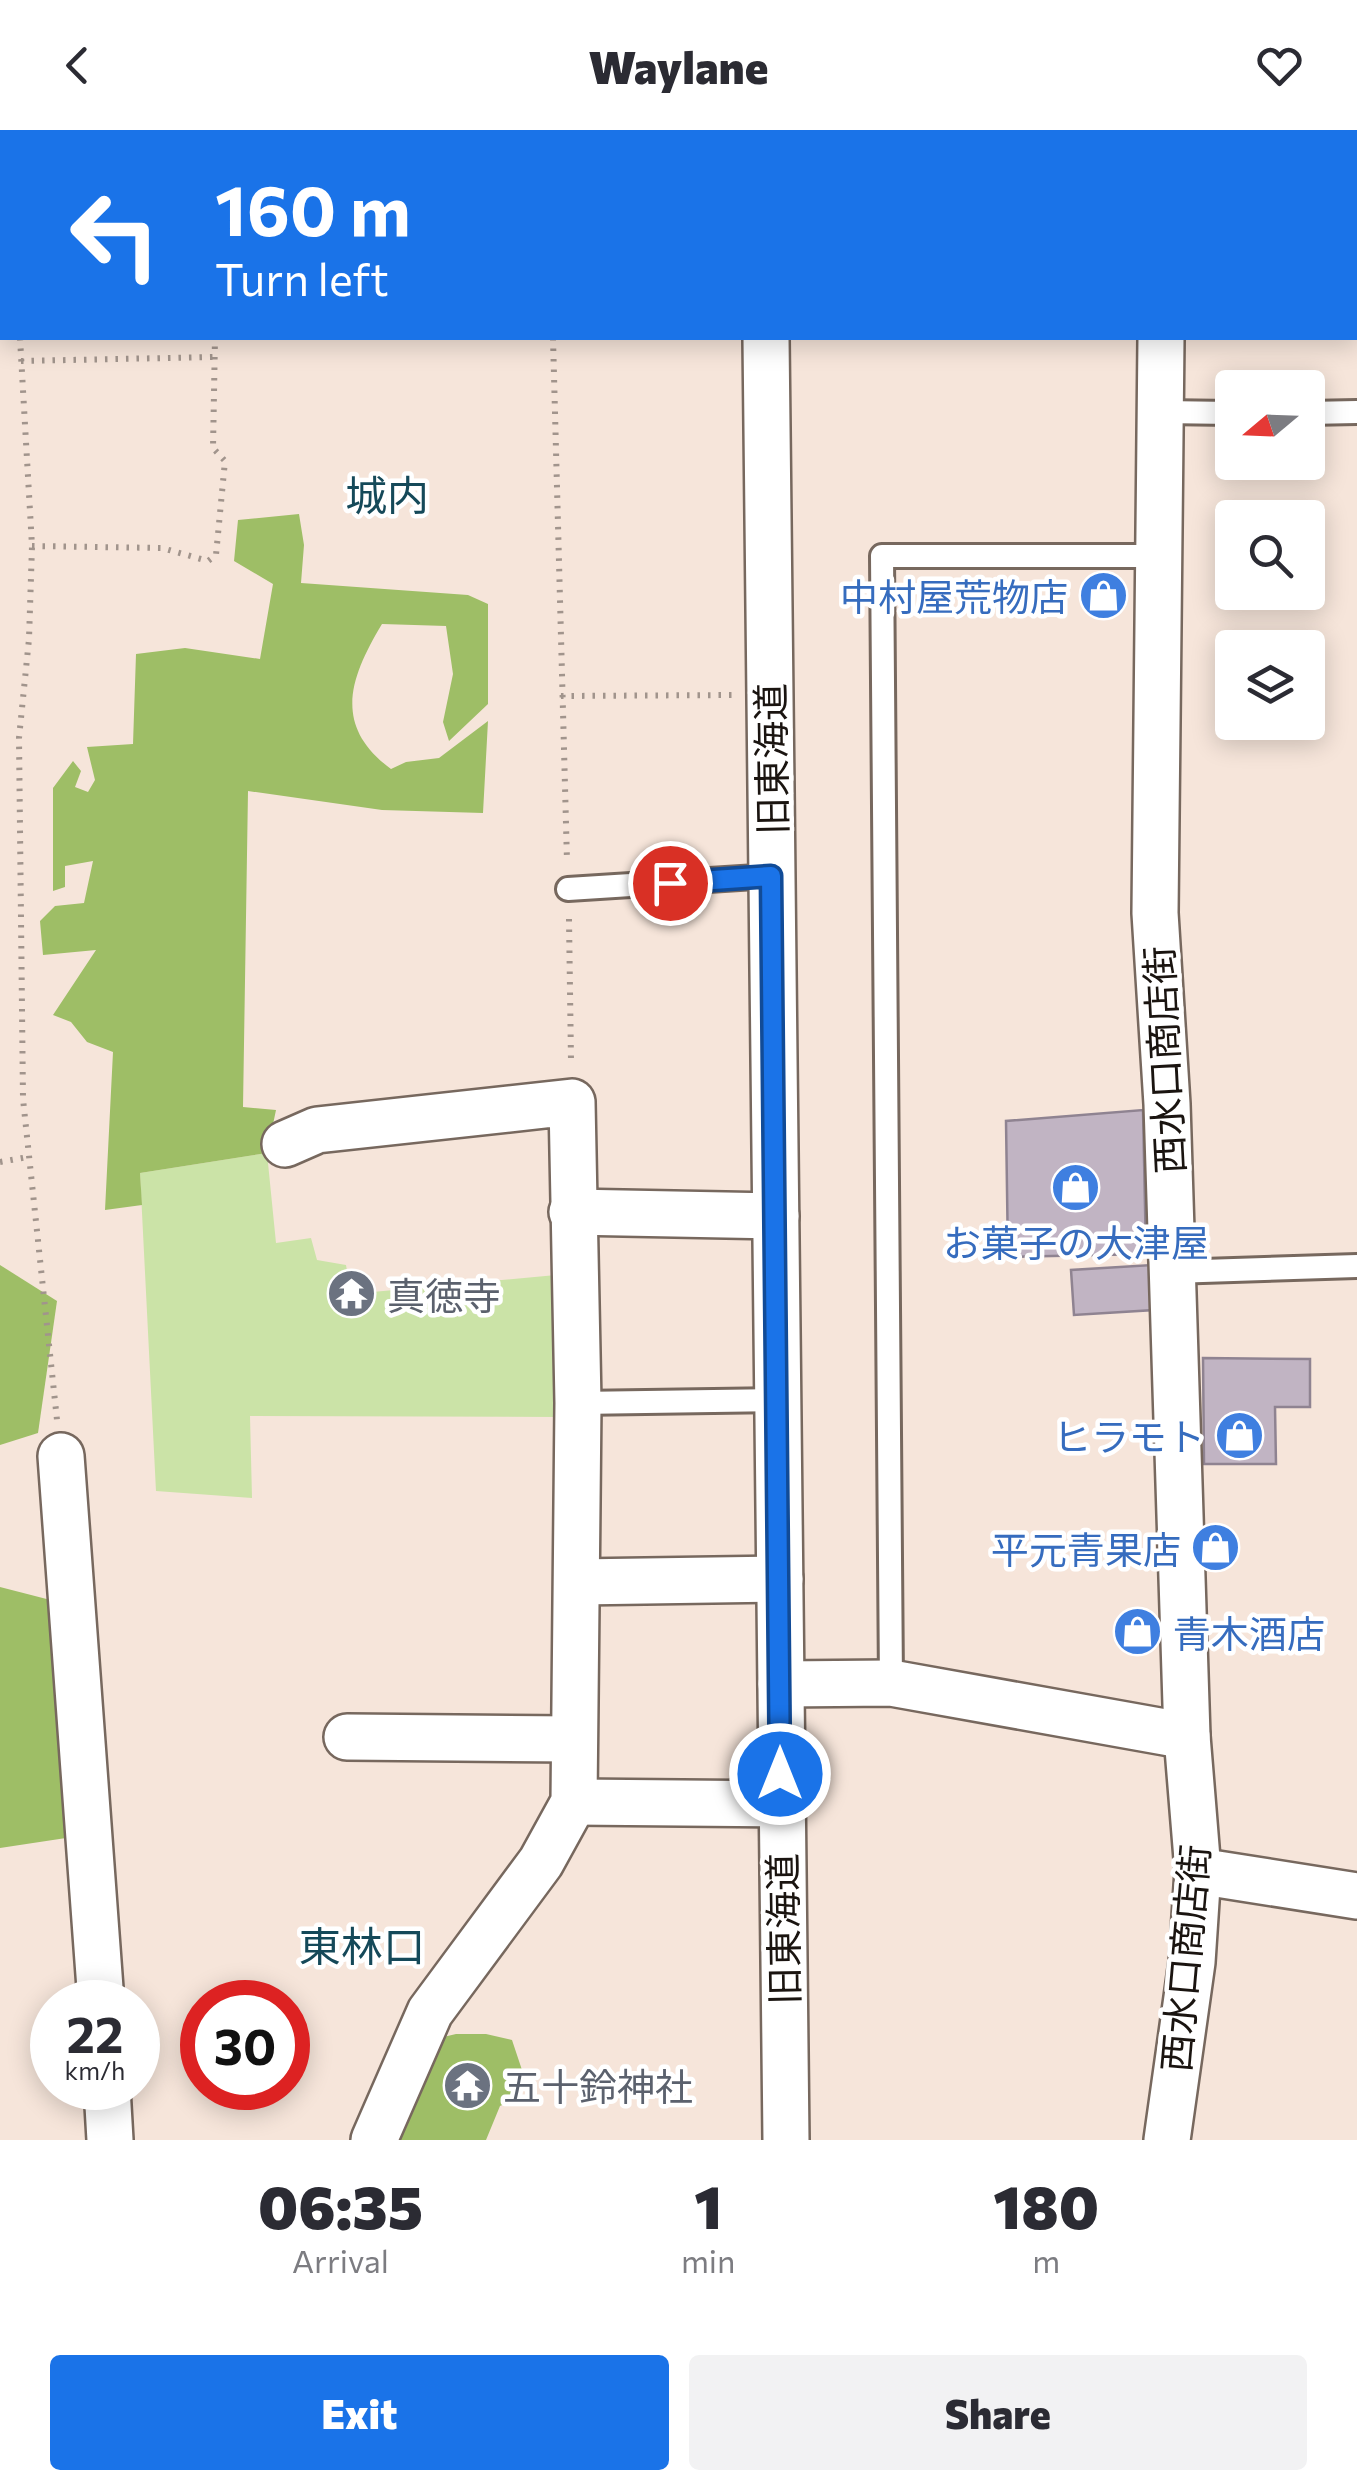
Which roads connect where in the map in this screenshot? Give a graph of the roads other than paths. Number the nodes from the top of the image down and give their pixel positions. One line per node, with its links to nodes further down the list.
1 (766, 340): 8 (street, 旧東海道)
2 (1161, 340): 3 (street, 西水口商店街)
3 (1162, 412): 5 (lane); 7 (street, 西水口商店街)
4 (1357, 412): 6 (lane)
5 (1215, 413)
6 (1325, 413)
7 (1156, 556): 14 (street, 西水口商店街); 20 (lane)
8 (771, 876): 9 (lane); 12 (street, 旧東海道)
9 (568, 889)
10 (286, 1144): 11 (street)
11 (572, 1212): 12 (street); 16 (street)
12 (776, 1216): 15 (street, 旧東海道)
13 (1357, 1266): 14 (lane)
14 (1172, 1272): 22 (street, 西水口商店街)
15 (778, 1400): 16 (lane); 18 (street, 旧東海道)
16 (578, 1403): 19 (street)
17 (61, 1456): 29 (street)
18 (780, 1580): 19 (street); 21 (street, 旧東海道)
19 (577, 1582): 24 (street)
20 (891, 1683): 21 (street); 22 (street)
21 (781, 1684): 26 (street, 旧東海道)
22 (1187, 1736): 27 (street, 西水口商店街)
23 (348, 1737): 24 (street)
24 (574, 1739): 25 (street)
25 (574, 1802): 26 (street); 32 (street)
26 (780, 1804): 33 (street, 旧東海道)
27 (1198, 1871): 28 (street); 34 (street, 西水口商店街)
28 (1357, 1896)
29 (99, 1980)
30 (108, 2110): 31 (street)
31 (110, 2140)
32 (374, 2140)
33 (786, 2140)
34 (1167, 2140)

